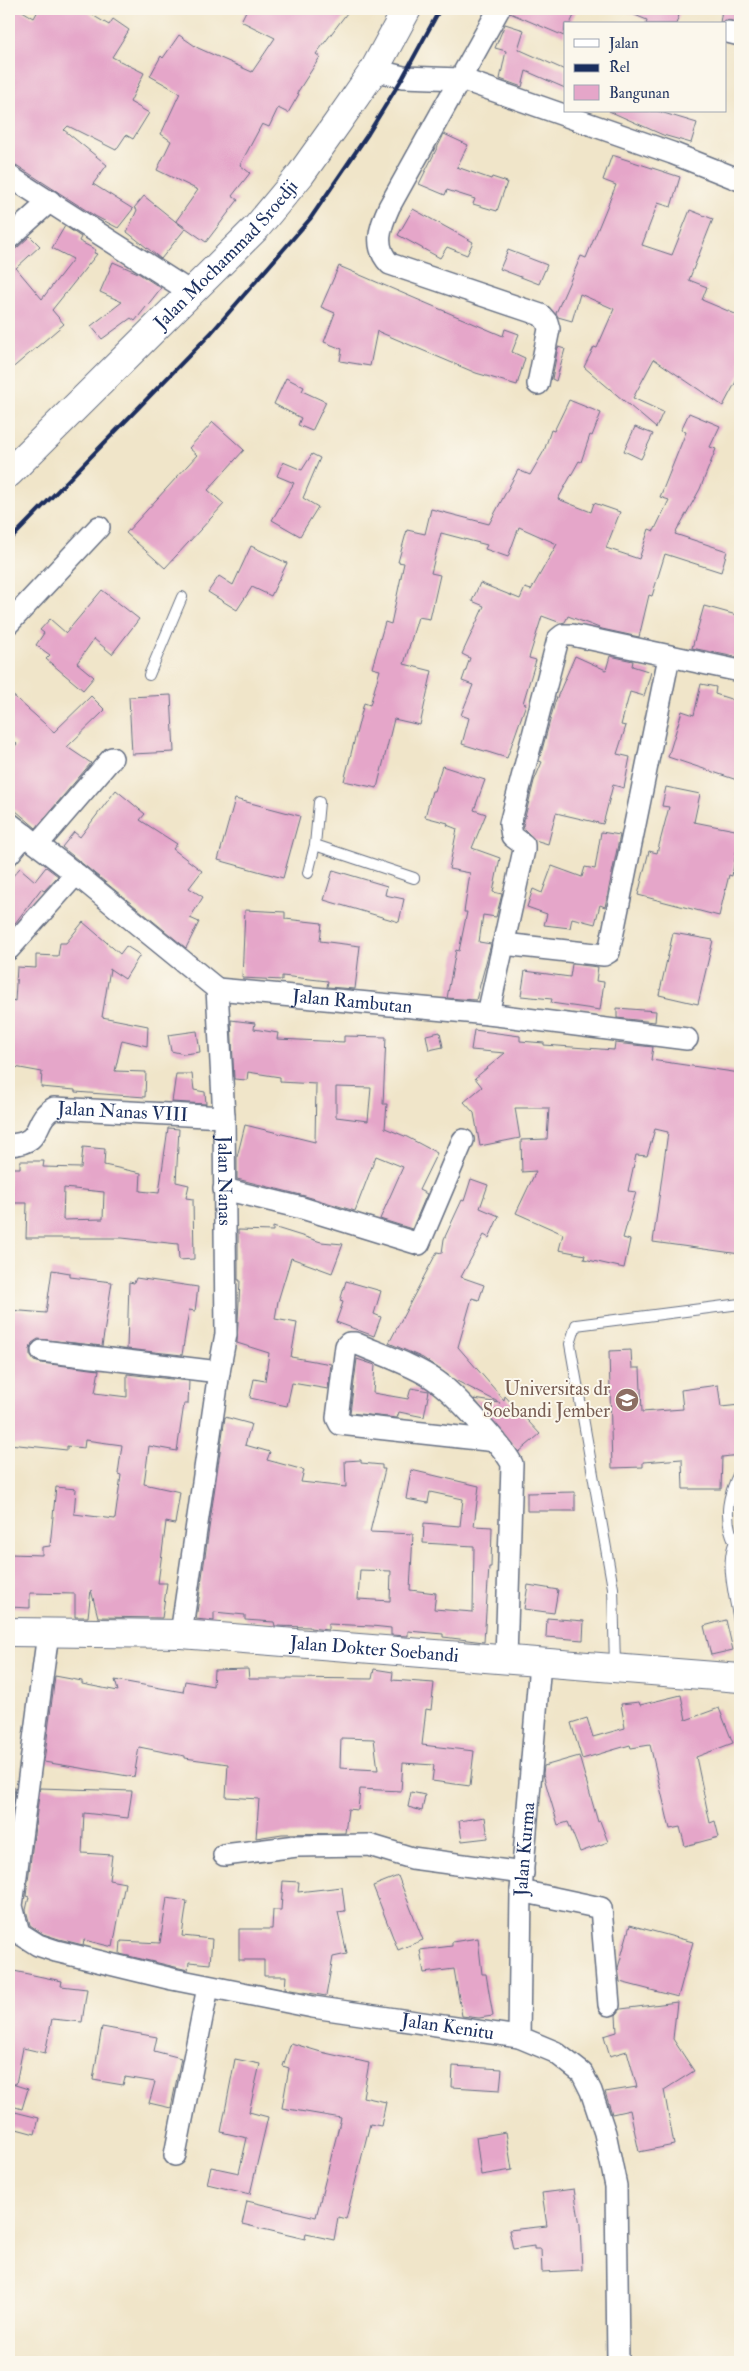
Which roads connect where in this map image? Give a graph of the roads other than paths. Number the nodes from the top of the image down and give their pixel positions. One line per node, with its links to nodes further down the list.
1 (407, 9): 3 (main road, Jalan Mochammad Sroedji)
2 (499, 9): 4 (street)
3 (374, 70): 4 (street); 9 (main road, Jalan Mochammad Sroedji)
4 (461, 79): 6 (street); 10 (street)
5 (9, 176): 7 (street)
6 (740, 180)
7 (50, 201): 8 (street); 9 (street)
8 (9, 238)
9 (192, 292): 11 (main road, Jalan Mochammad Sroedji)
10 (538, 384)
11 (9, 473)
12 (99, 527): 14 (street)
13 (182, 597): 17 (lane)
14 (9, 623)
15 (669, 657): 16 (street); 26 (street); 26 (street)
16 (740, 671)
17 (149, 675)
18 (112, 758): 20 (street)
19 (319, 802): 21 (lane)
20 (24, 834): 22 (street); 24 (street)
21 (315, 845): 23 (lane); 25 (lane)
22 (9, 854)
23 (308, 873)
24 (76, 874): 27 (street); 28 (street)
25 (414, 878)
26 (503, 944): 29 (street)
27 (9, 949)
28 (217, 989): 29 (street, Jalan Rambutan); 31 (street, Jalan Nanas)
29 (488, 1014): 30 (street, Jalan Rambutan)
30 (687, 1039)
31 (224, 1117): 33 (street, Jalan Nanas VIII); 34 (street, Jalan Nanas)
32 (463, 1140): 34 (street)
33 (9, 1145)
34 (224, 1189): 37 (street, Jalan Nanas)
35 (740, 1304): 47 (lane)
36 (42, 1350): 37 (street)
37 (219, 1372): 44 (street, Jalan Nanas)
38 (496, 1441): 38 (street); 45 (street)
39 (740, 1471): 40 (lane)
40 (737, 1538): 41 (lane)
41 (740, 1626)
42 (9, 1632): 43 (main road, Jalan Dokter Soebandi)
43 (48, 1633): 44 (main road, Jalan Dokter Soebandi); 51 (street, Jalan Kenitu)
44 (180, 1634): 45 (main road, Jalan Dokter Soebandi)
45 (506, 1660): 46 (main road, Jalan Dokter Soebandi)
46 (540, 1663): 47 (main road, Jalan Dokter Soebandi); 50 (street, Jalan Kurma)
47 (615, 1668): 48 (main road, Jalan Dokter Soebandi)
48 (740, 1678)
49 (224, 1855): 50 (street)
50 (522, 1882): 52 (street); 53 (street, Jalan Kurma)
51 (208, 1987): 53 (street, Jalan Kenitu); 54 (street)
52 (609, 2005)
53 (519, 2037): 55 (street, Jalan Kenitu)
54 (175, 2155)
55 (618, 2362)

